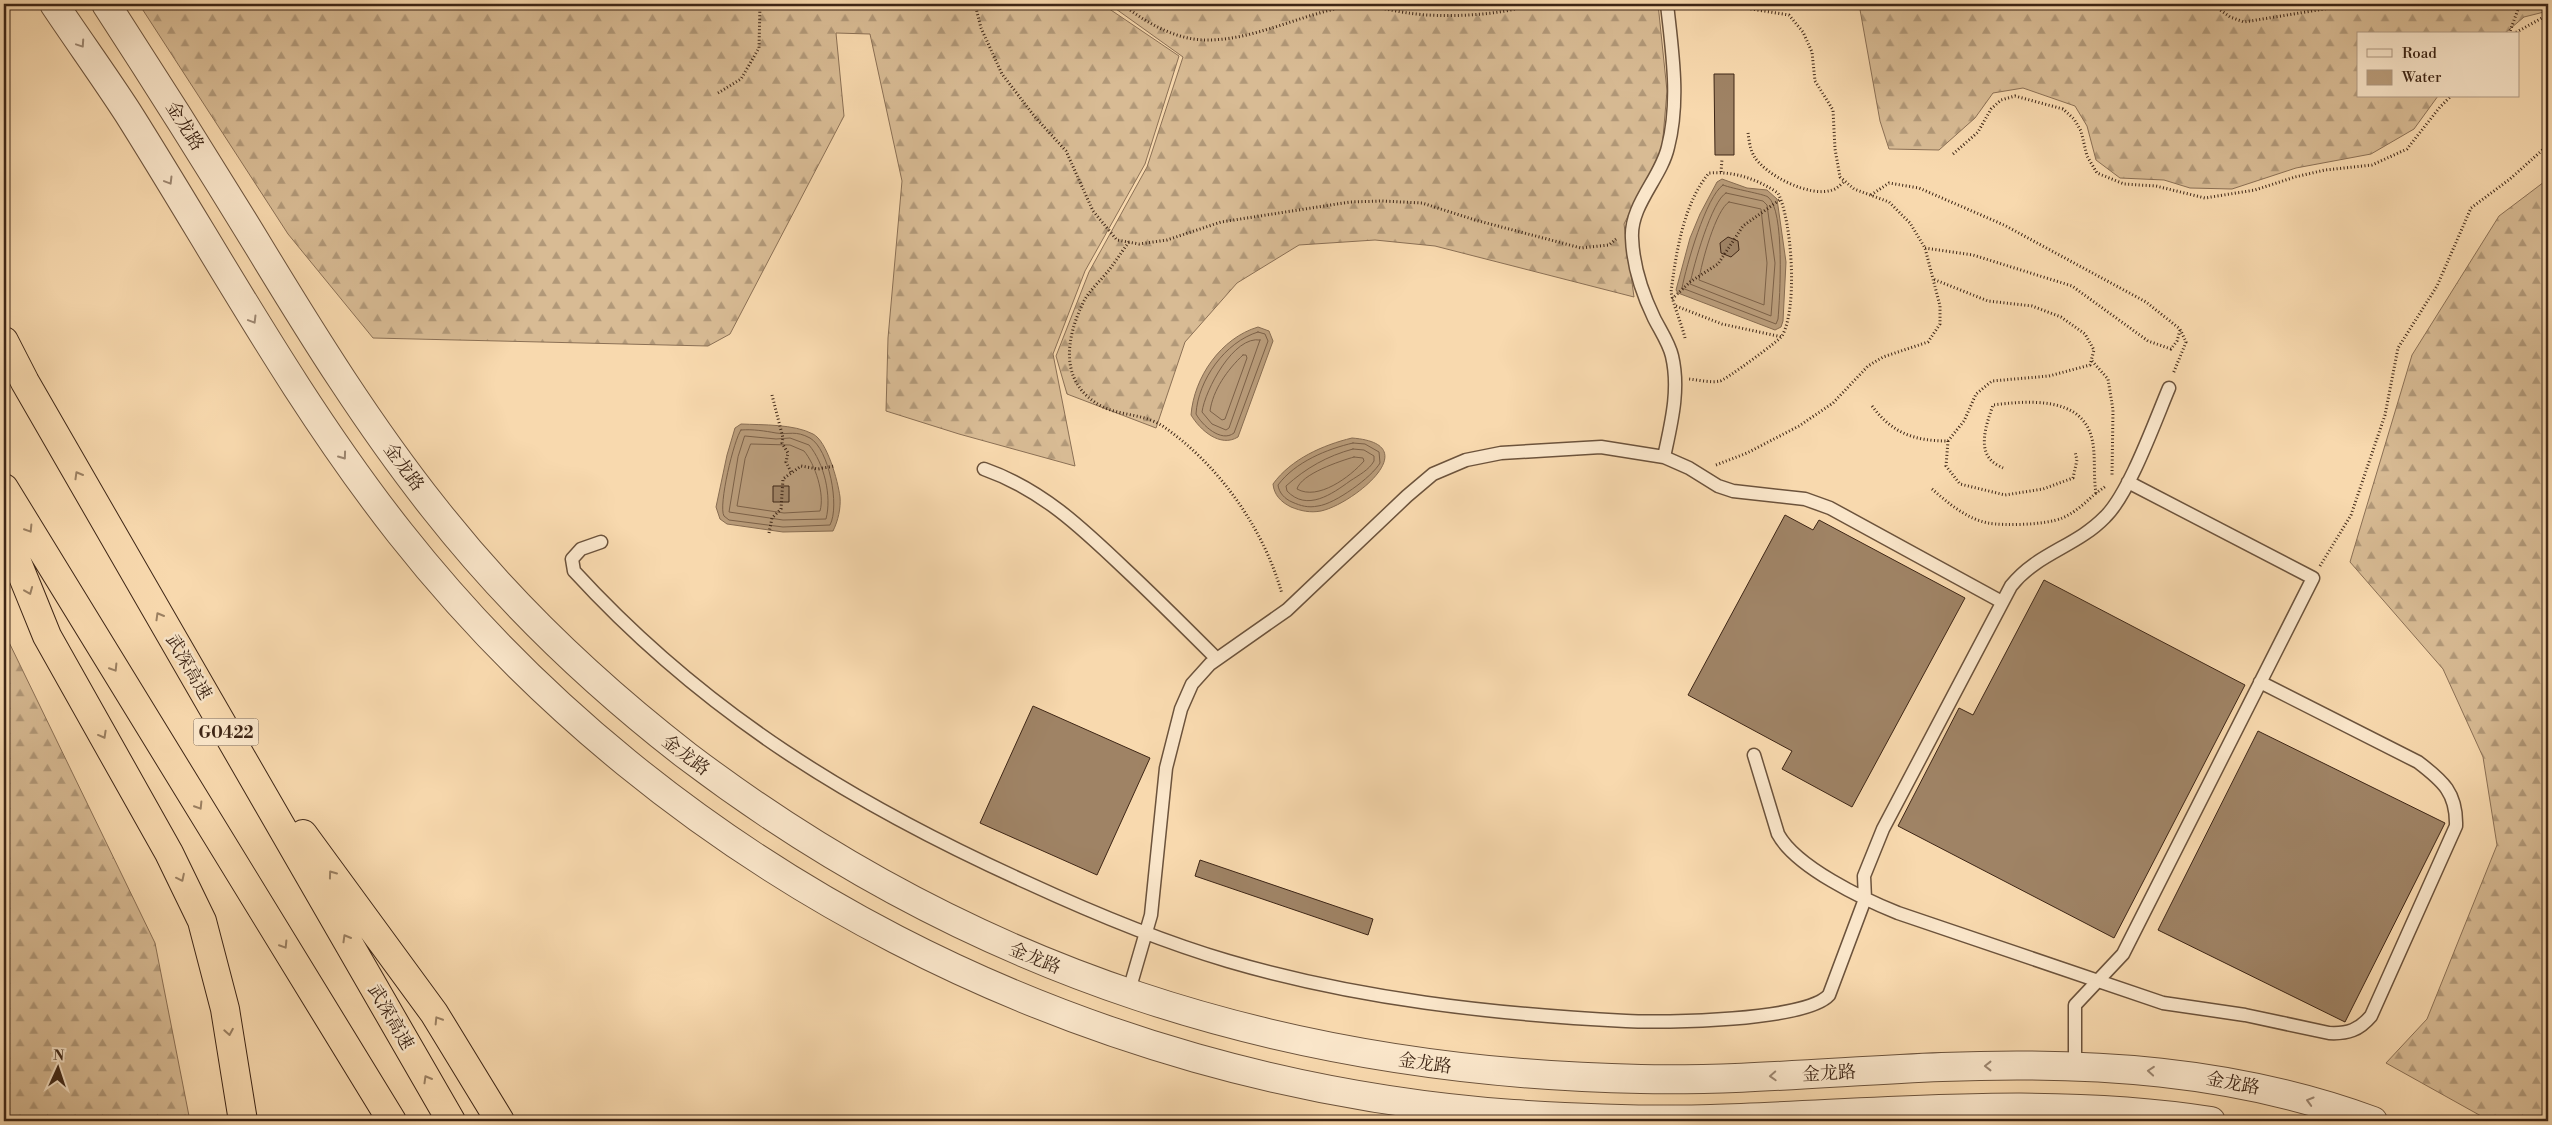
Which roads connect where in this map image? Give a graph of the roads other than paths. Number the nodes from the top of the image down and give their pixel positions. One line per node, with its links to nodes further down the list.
1 (54, 4): 26 (street, one-way to 26)
2 (106, 4): 20 (street, 金龙路)
3 (1667, 4): 6 (lane)
4 (4, 341): 15 (highway, 武深高速 / G0422, one-way to 4)
5 (2169, 388): 8 (lane)
6 (1664, 457): 12 (lane); 13 (lane)
7 (984, 469): 13 (lane)
8 (2128, 482): 12 (lane); 14 (lane)
9 (4, 488): 23 (highway, one-way to 23)
10 (4, 530): 22 (highway, one-way to 22)
11 (601, 542): 18 (lane)
12 (2002, 602): 17 (lane)
13 (1218, 659): 18 (lane)
14 (2260, 682): 19 (lane); 19 (lane)
15 (219, 718): 24 (highway, 武深高速 / G0422, one-way to 15); 25 (highway, one-way to 15)
16 (1754, 755): 17 (lane)
17 (1865, 899): 18 (lane); 19 (lane)
18 (1147, 933): 20 (lane)
19 (2098, 980): 21 (lane)
20 (1128, 994): 21 (street, 金龙路, one-way to 20)
21 (2075, 1066): 27 (street, 金龙路, one-way to 21)
22 (243, 1121)
23 (392, 1121)
24 (451, 1121)
25 (500, 1121)
26 (2211, 1121)
27 (2373, 1121)

